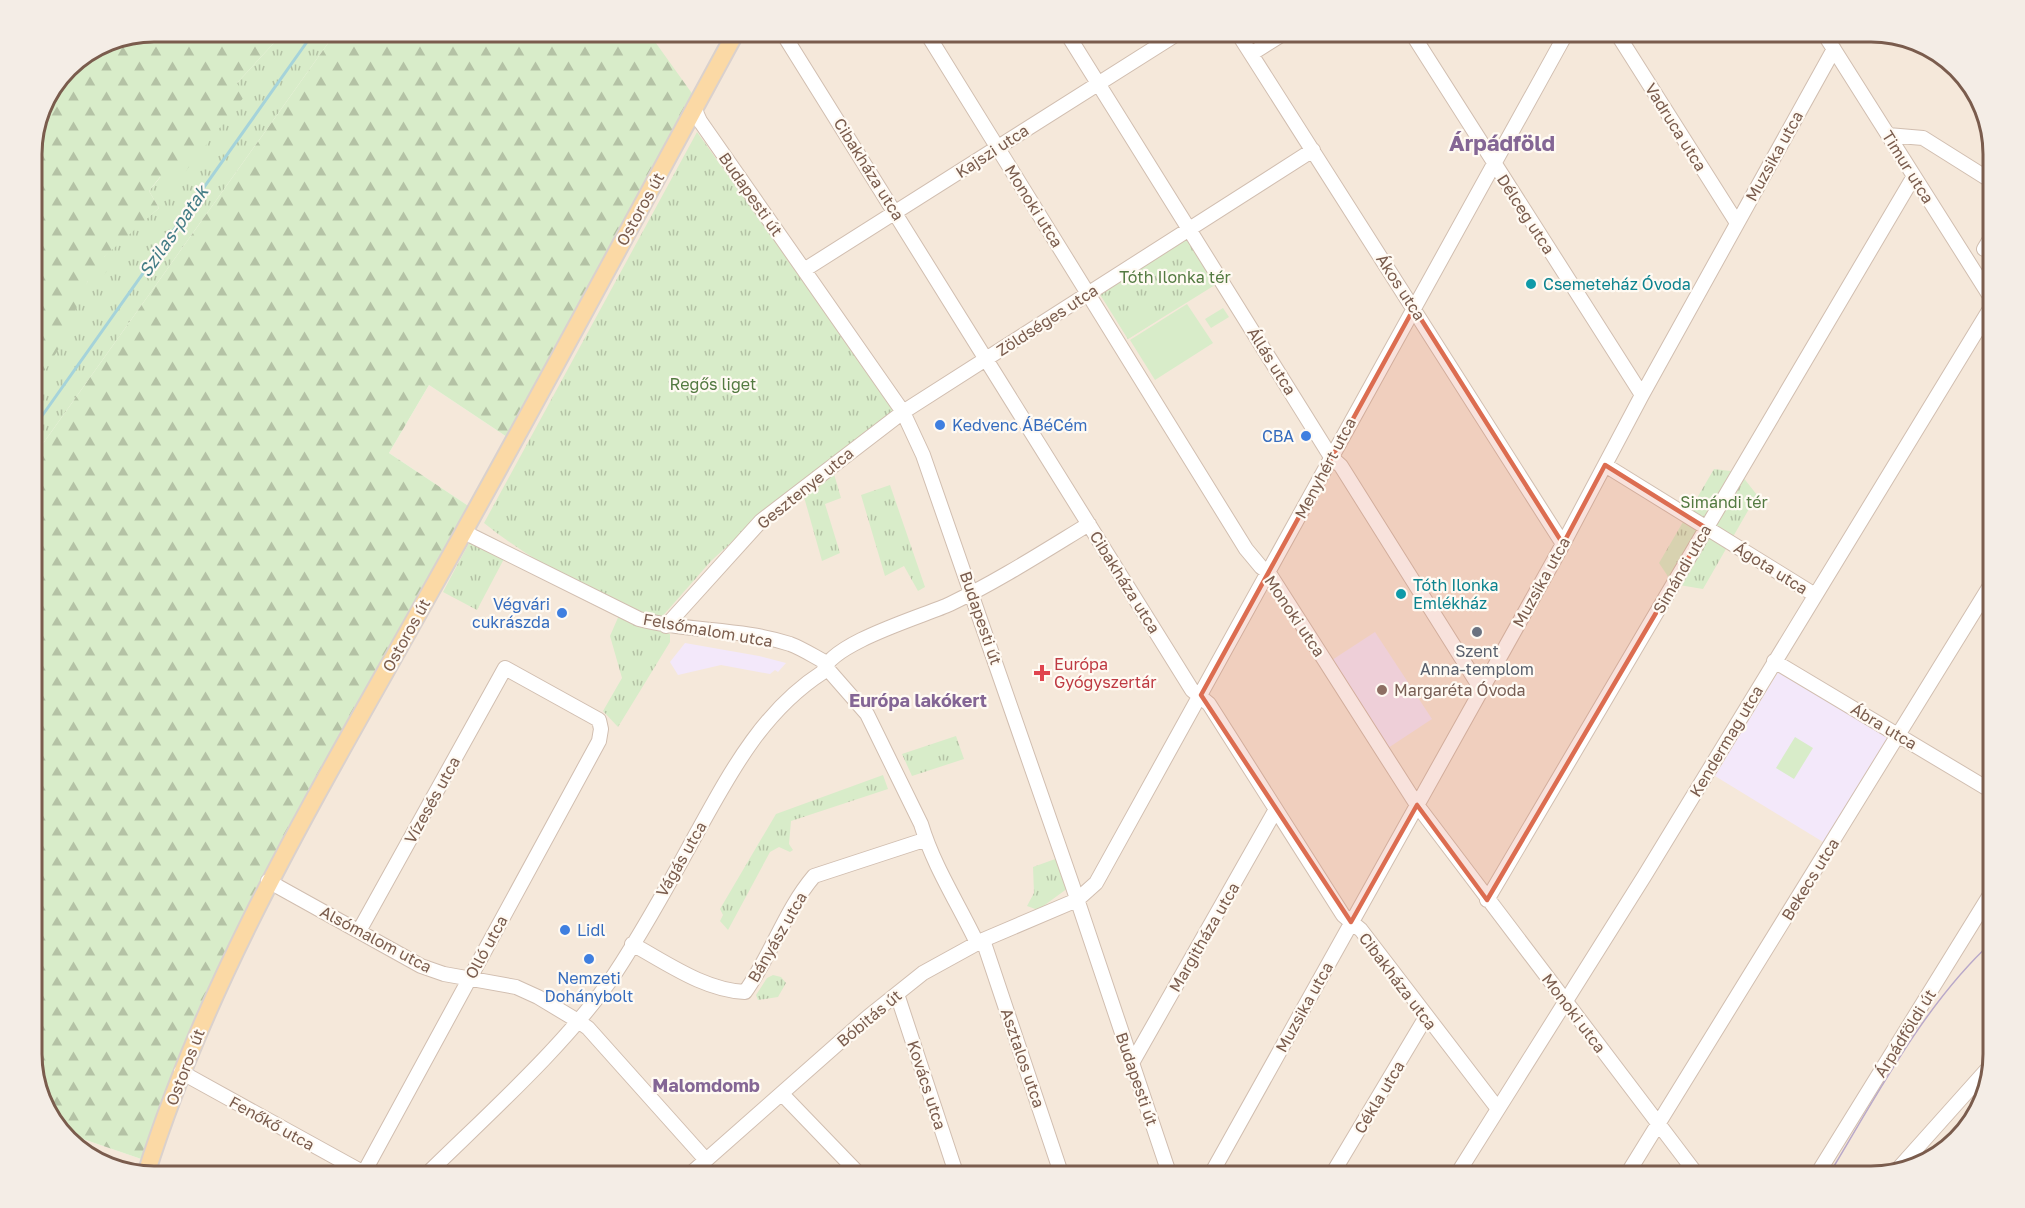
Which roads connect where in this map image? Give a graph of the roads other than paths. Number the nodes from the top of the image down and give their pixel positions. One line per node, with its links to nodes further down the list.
1 (730, 42): 15 (main road, Ostoros út)
2 (788, 42): 22 (street, Cibakháza utca)
3 (932, 42): 17 (street, Monoki utca)
4 (1072, 42): 14 (street, Állás utca)
5 (1164, 42): 14 (street, Kajszi utca)
6 (1243, 42): 13 (street, Ákos utca)
7 (1270, 42): 13 (street)
8 (1416, 42): 19 (street, Délceg utca)
9 (1561, 42): 19 (street, Menyhért utca)
10 (1622, 42): 23 (street, Vadruca utca)
11 (1830, 42): 12 (street, Timur utca)
12 (1834, 49): 16 (street, Timur utca); 23 (street, Muzsika utca)
13 (1251, 54): 18 (street, Ákos utca)
14 (1099, 83): 17 (street, Kajszi utca); 24 (street, Állás utca)
15 (694, 108): 25 (street, Budapesti út); 37 (main road, Ostoros út)
16 (1888, 135): 20 (street, Timur utca); 21 (street)
17 (998, 147): 22 (street, Kajszi utca); 27 (street, Monoki utca)
18 (1313, 150): 24 (street, Zöldséges utca); 28 (street, Ákos utca)
19 (1493, 162): 28 (street, Menyhért utca); 31 (street, Délceg utca)
20 (1914, 176): 26 (street, Timur utca); 36 (street, Simándi utca)
21 (1983, 176)
22 (896, 212): 25 (street, Kajszi utca); 30 (street, Cibakháza utca)
23 (1737, 223): 31 (street, Muzsika utca)
24 (1191, 228): 27 (street, Zöldséges utca); 33 (street, Állás utca)
25 (804, 270): 32 (street, Budapesti út)
26 (1983, 287)
27 (1089, 294): 30 (street, Zöldséges utca); 39 (street, Monoki utca)
28 (1414, 308): 33 (street, Menyhért utca); 38 (street, Ákos utca)
29 (1983, 319): 41 (street, Kendermag utca)
30 (987, 358): 32 (street, Zöldséges utca); 35 (street, Cibakháza utca)
31 (1642, 395): 34 (street, Muzsika utca)
32 (903, 412): 40 (street, Budapesti út); 43 (street, Gesztenye utca)
33 (1331, 457): 39 (street, Menyhért utca); 46 (street, Állás utca)
34 (1605, 465): 36 (street, Ágota utca); 38 (street, Muzsika utca)
35 (1089, 524): 40 (street, Vágás utca); 47 (street, Cibakháza utca)
36 (1706, 528): 41 (street, Ágota utca); 56 (street, Simándi utca)
37 (464, 532): 43 (street, Felsőmalom utca); 54 (main road, Ostoros út)
38 (1563, 544): 46 (street, Muzsika utca)
39 (1269, 573): 47 (street, Menyhért utca); 51 (street, Monoki utca)
40 (972, 591): 45 (street, Vágás utca); 55 (street, Budapesti út)
41 (1815, 595): 44 (street, Kendermag utca)
42 (1983, 597): 49 (street, Bekecs utca)
43 (666, 626): 45 (street, Felsőmalom utca)
44 (1774, 661): 49 (street, Ábra utca); 64 (street, Kendermag utca)
45 (825, 666): 53 (street, Felsőmalom utca); 61 (street, Vágás utca)
46 (1481, 689): 51 (street, Muzsika utca)
47 (1201, 695): 52 (street, Cibakháza utca); 55 (street, Menyhért utca)
48 (599, 720): 59 (street, Vízesés utca); 62 (street, Olló utca)
49 (1898, 735): 50 (street, Ábra utca); 72 (street, Bekecs utca)
50 (1983, 786)
51 (1417, 805): 56 (street, Monoki utca); 58 (street, Muzsika utca)
52 (1275, 811): 58 (street, Cibakháza utca); 67 (street, Margitháza utca)
53 (924, 840): 60 (street, Felsőmalom utca); 61 (street, Bányász utca)
54 (268, 881): 59 (street, Alsómalom utca); 68 (main road, Ostoros út)
55 (1077, 900): 60 (street, Bóbitás út); 67 (street, Budapesti út)
56 (1487, 900): 64 (street, Monoki utca)
57 (1983, 908): 89 (street, Árpádföldi út)
58 (1352, 922): 65 (street, Cibakháza utca); 84 (street, Muzsika utca)
59 (359, 931): 62 (street, Alsómalom utca)
60 (980, 942): 63 (street, Bóbitás út); 82 (street, Asztalos utca)
61 (632, 944): 66 (street, Vágás utca)
62 (468, 978): 66 (street, Alsómalom utca); 76 (street, Olló utca)
63 (897, 994): 70 (street, Bóbitás út); 81 (street, Kovács utca)
64 (1565, 1001): 71 (street, Kendermag utca); 72 (street, Monoki utca)
65 (1426, 1017): 71 (street, Cibakháza utca); 85 (street, Cékla utca)
66 (578, 1021): 77 (street, Vágás utca); 78 (street, Alsómalom utca)
67 (1132, 1063): 83 (street, Budapesti út)
68 (181, 1072): 74 (main road, Ostoros út); 75 (street, Fenőkő utca)
69 (1980, 1076): 73 (street)
70 (782, 1094): 79 (street, Bóbitás út); 80 (street)
71 (1498, 1109): 86 (street, Kendermag utca)
72 (1659, 1124): 87 (street, Bekecs utca); 88 (street, Monoki utca)
73 (1906, 1160)
74 (149, 1166)
75 (347, 1166)
76 (368, 1166)
77 (435, 1166)
78 (702, 1166)
79 (706, 1166)
80 (851, 1166)
81 (954, 1166)
82 (1058, 1166)
83 (1167, 1166)
84 (1216, 1166)
85 (1337, 1166)
86 (1462, 1166)
87 (1632, 1166)
88 (1690, 1166)
89 (1822, 1166)

